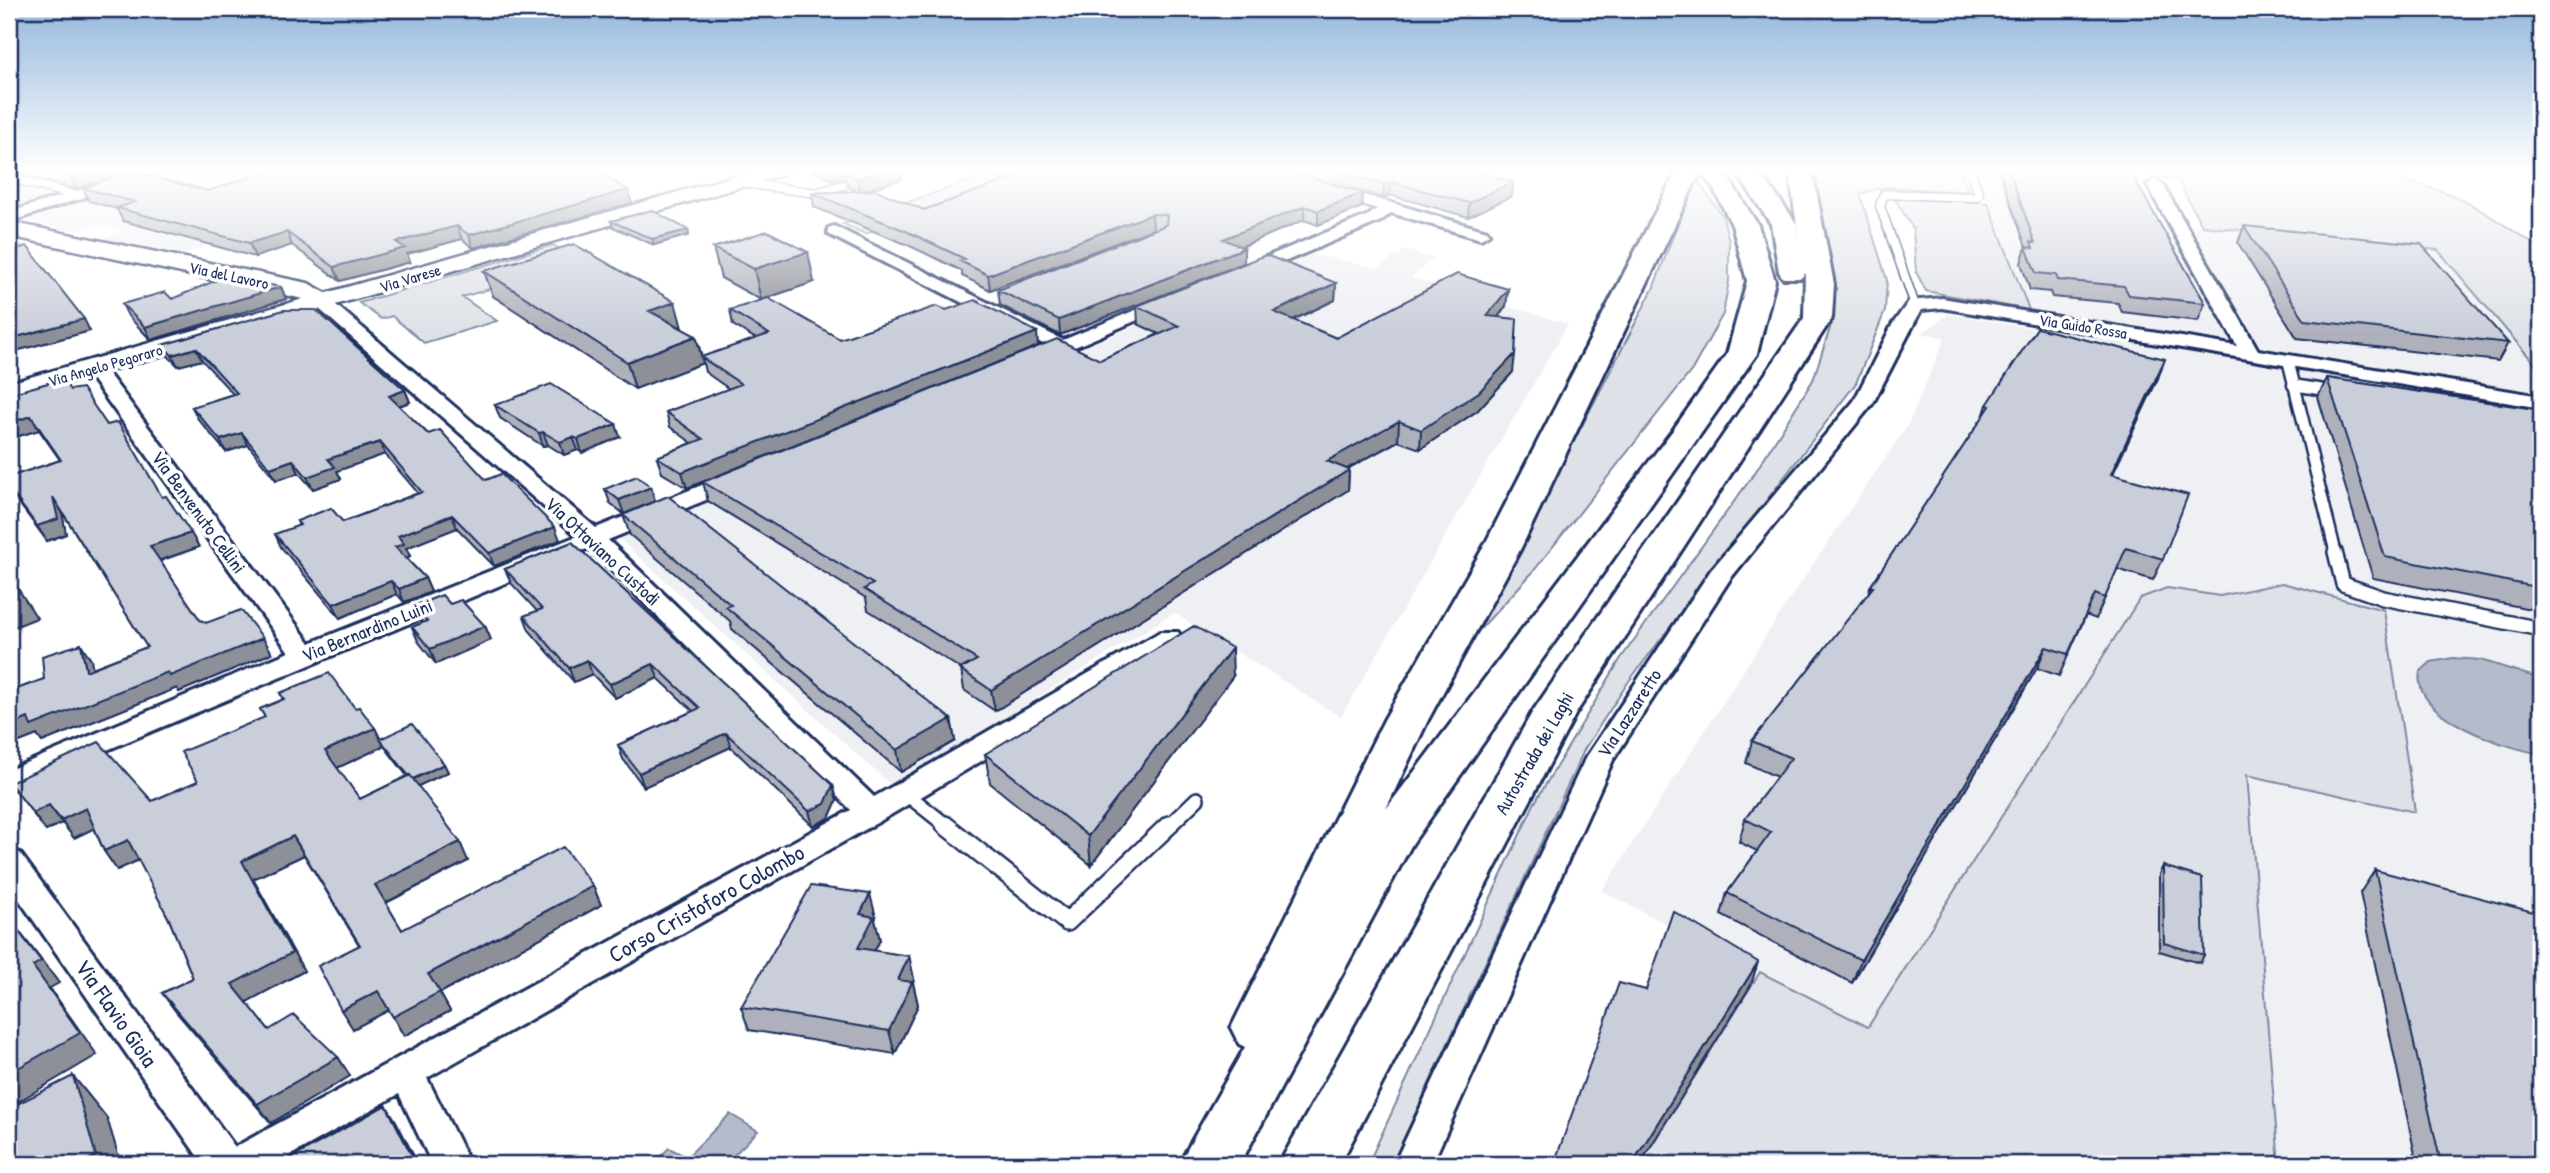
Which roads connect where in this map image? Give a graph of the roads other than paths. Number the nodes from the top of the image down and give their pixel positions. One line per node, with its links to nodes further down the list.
1 (591, 225): 16 (main road, Via Varese)
2 (1358, 225): 13 (street)
3 (1446, 225): 12 (street)
4 (1662, 225): 43 (highway)
5 (1745, 225): 44 (highway)
6 (1784, 225): 22 (highway)
7 (1810, 225): 22 (highway, Autostrada dei Laghi)
8 (1888, 225): 18 (lane)
9 (2178, 225): 20 (street)
10 (9, 229): 16 (main road, Via del Lavoro)
11 (834, 231): 17 (street)
12 (1482, 234)
13 (1225, 279)
14 (1004, 293): 17 (street)
15 (1188, 295): 19 (street)
16 (323, 303): 24 (main road, Via Angelo Pegoraro); 30 (street, Via Ottaviano Custodi)
17 (978, 303): 19 (street)
18 (1915, 305): 20 (street, Via Guido Rossa); 46 (street, Via Lazzaretto)
19 (1063, 347): 23 (street)
20 (2251, 354): 21 (street, Via Guido Rossa)
21 (2288, 360): 25 (lane); 28 (street, Via Guido Rossa)
22 (1790, 361): 45 (highway, Autostrada dei Laghi)
23 (1025, 362)
24 (93, 368): 26 (main road, Via Angelo Pegoraro); 33 (street, Via Benvenuto Cellini)
25 (2292, 385): 27 (lane); 31 (lane)
26 (9, 392)
27 (2348, 394)
28 (2541, 402)
29 (758, 471): 30 (street, Via Bernardino Luini)
30 (593, 538): 33 (street, Via Bernardino Luini); 37 (street, Via Ottaviano Custodi)
31 (2541, 629)
32 (1169, 638): 35 (street, Corso Cristoforo Colombo)
33 (305, 655): 34 (street, Via Bernardino Luini)
34 (9, 781)
35 (904, 792): 36 (lane); 37 (street, Corso Cristoforo Colombo)
36 (1196, 799)
37 (870, 811): 39 (street, Corso Cristoforo Colombo)
38 (9, 861): 40 (street, Via Flavio Gioia)
39 (406, 1071): 41 (street, Corso Cristoforo Colombo); 42 (street)
40 (225, 1164)
41 (240, 1164)
42 (451, 1164)
43 (1192, 1164)
44 (1209, 1164)
45 (1309, 1164)
46 (1413, 1164)

